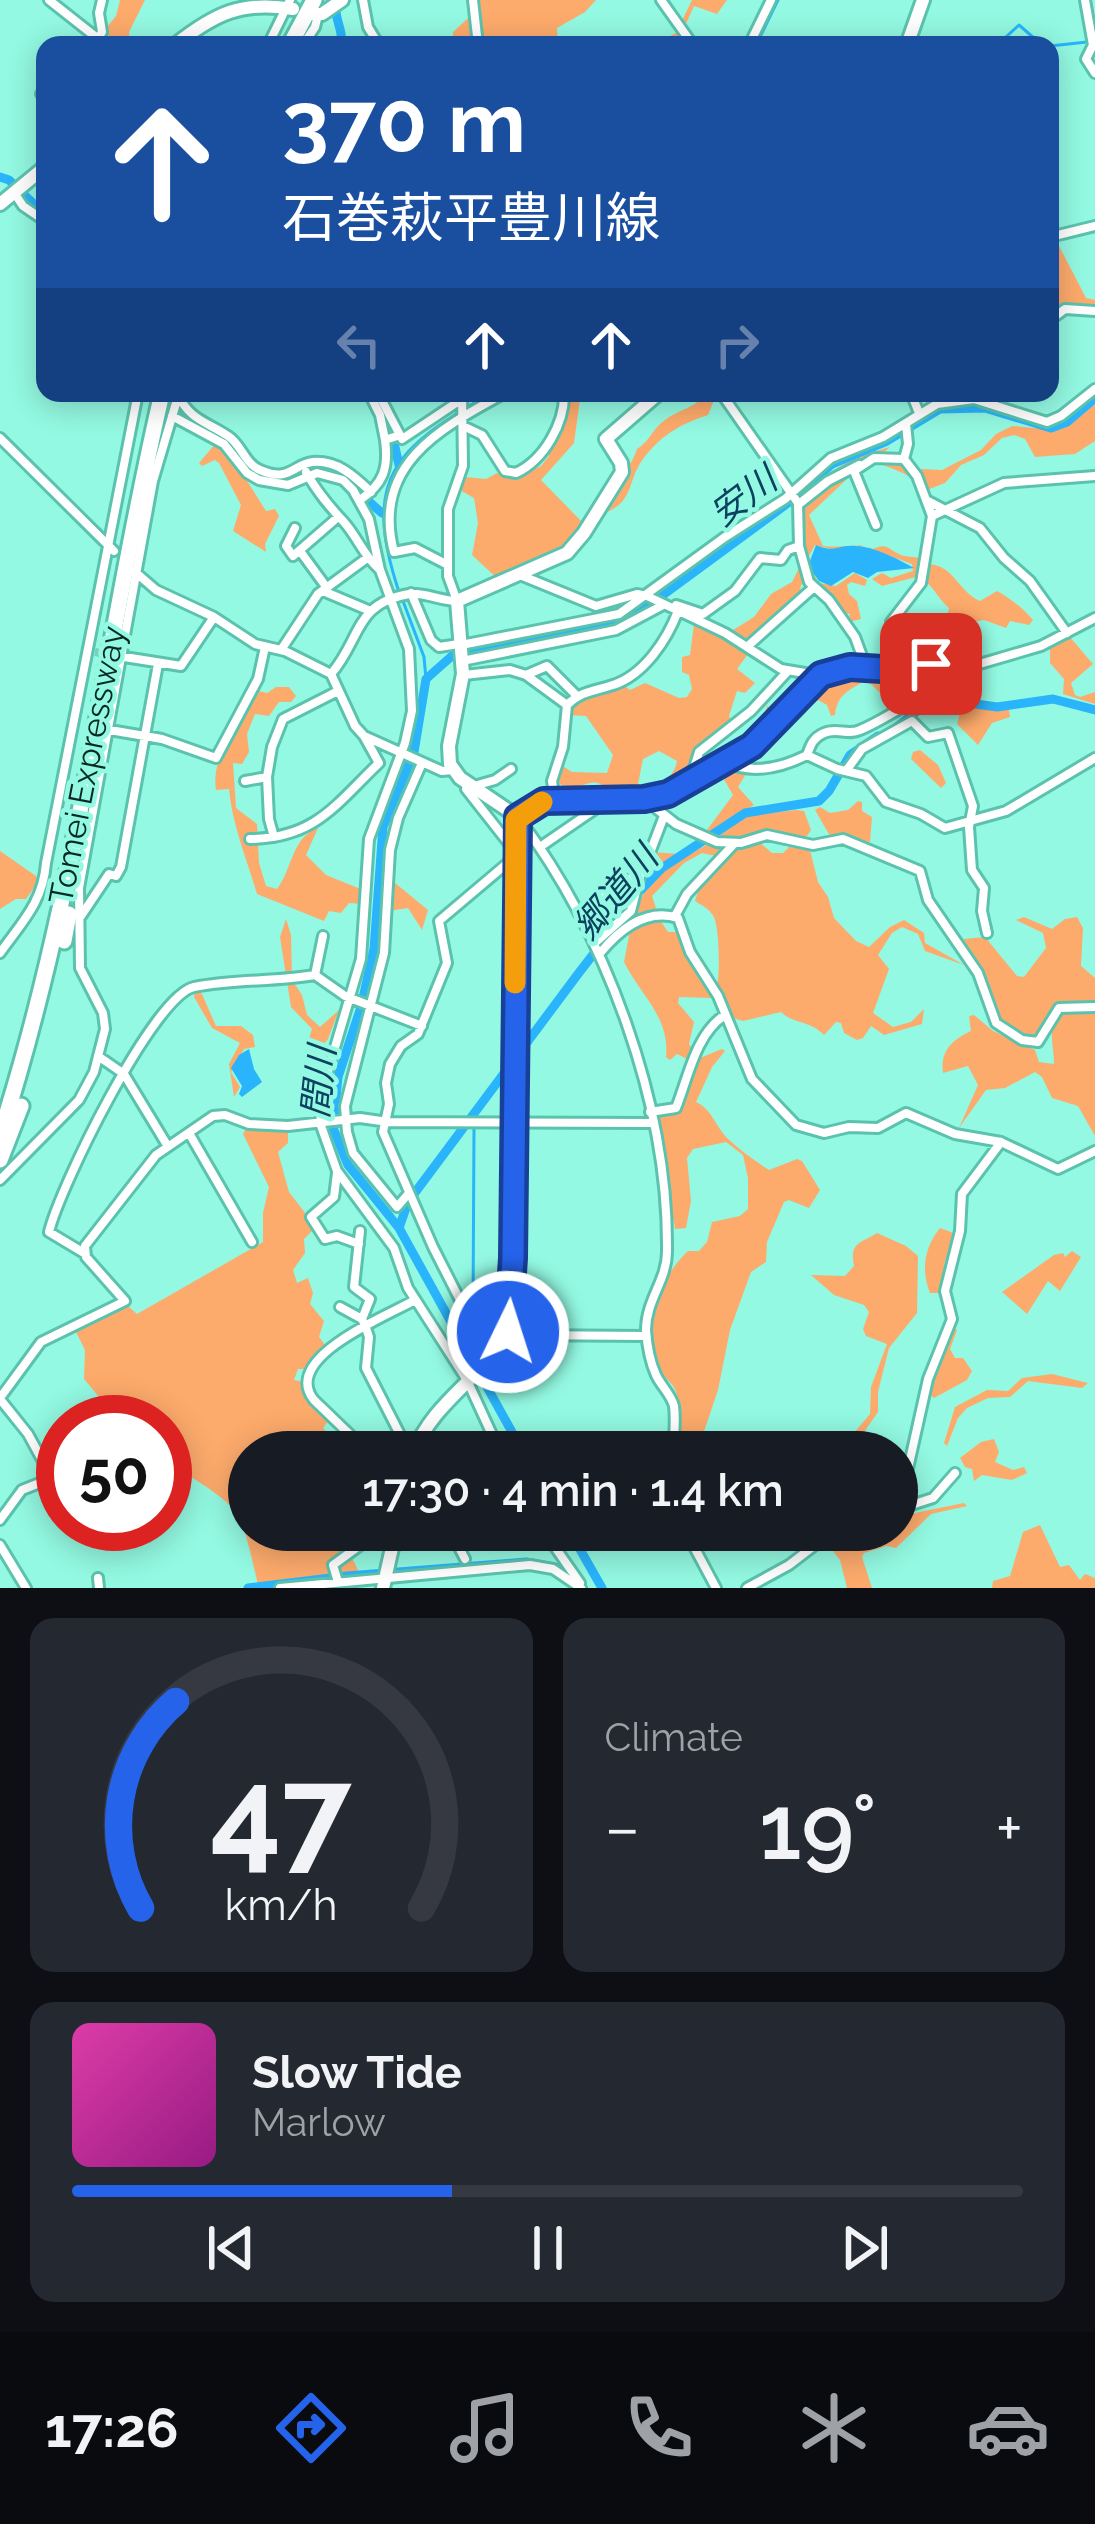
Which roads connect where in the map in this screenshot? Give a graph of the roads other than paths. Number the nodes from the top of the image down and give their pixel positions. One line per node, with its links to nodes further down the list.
1 (49, 0): 10 (street)
2 (103, 0): 11 (street)
3 (364, 0): 16 (street)
4 (473, 0): 17 (street)
5 (661, 0): 18 (street)
6 (771, 0): 19 (street)
7 (923, 0): 20 (main road)
8 (1085, 0): 21 (street)
9 (313, 6): 12 (main road); 13 (street); 14 (highway); 15 (street)
10 (92, 36)
11 (100, 36)
12 (188, 36)
13 (278, 36)
14 (292, 36)
15 (309, 36)
16 (374, 36)
17 (477, 36)
18 (687, 36)
19 (753, 36)
20 (909, 36)
21 (1092, 43): 22 (street)
22 (1095, 73)
23 (36, 174): 24 (main road)
24 (17, 190): 25 (main road); 26 (street)
25 (0, 204)
26 (36, 215)
27 (1095, 226): 28 (street)
28 (1059, 235)
29 (1095, 310): 30 (street)
30 (1059, 314)
31 (1095, 389): 48 (street)
32 (163, 402): 69 (street)
33 (164, 402): 73 (street)
34 (164, 402): 126 (highway, Tomei Expressway)
35 (164, 402): 150 (highway, Tomei Expressway)
36 (169, 402): 57 (street)
37 (169, 402): 57 (street)
38 (373, 402): 52 (street)
39 (381, 402): 52 (street)
40 (454, 402): 52 (street)
41 (464, 402): 50 (street)
42 (491, 402): 50 (street)
43 (563, 402): 50 (street)
44 (649, 402): 75 (main road)
45 (727, 402): 61 (street)
46 (915, 402): 49 (street)
47 (944, 402): 49 (street)
48 (984, 402)
49 (919, 413): 51 (street)
50 (463, 420): 72 (street); 72 (street)
51 (907, 429): 55 (street); 61 (street)
52 (391, 438): 60 (street)
53 (0, 439): 69 (street)
54 (875, 458): 55 (street); 56 (street); 59 (street)
55 (904, 459): 59 (street)
56 (860, 465): 61 (street); 66 (street)
57 (305, 471): 60 (street); 65 (street)
58 (1095, 476): 63 (street)
59 (918, 480): 62 (street)
60 (365, 496): 74 (street)
61 (794, 499): 68 (street); 79 (street)
62 (927, 500): 63 (street); 64 (street)
63 (946, 509): 64 (street); 87 (street)
64 (932, 516): 95 (street)
65 (338, 517): 70 (street); 71 (street)
66 (876, 525)
67 (295, 528): 70 (street)
68 (800, 547): 76 (street); 82 (street)
69 (111, 548): 140 (street)
70 (300, 551): 77 (street)
71 (367, 558): 74 (street); 77 (street)
72 (448, 565): 81 (street)
73 (133, 570): 85 (street); 92 (street)
74 (380, 570): 80 (street)
75 (519, 575): 79 (street); 81 (main road)
76 (814, 587): 88 (street); 94 (street)
77 (325, 589): 83 (street); 90 (street)
78 (410, 594): 80 (street); 81 (street); 91 (street)
79 (648, 596): 82 (street); 91 (street)
80 (392, 601): 83 (street); 108 (street)
81 (457, 601): 91 (main road)
82 (663, 604): 84 (street); 91 (street)
83 (368, 610): 97 (street)
84 (679, 611): 88 (street); 102 (street)
85 (214, 616): 89 (street); 93 (street)
86 (1095, 618): 87 (street)
87 (1067, 633): 95 (street)
88 (748, 646): 96 (street)
89 (265, 647): 90 (street); 106 (street)
90 (281, 650): 97 (street)
91 (461, 655): 98 (street); 114 (main road)
92 (117, 656): 93 (street); 105 (street)
93 (158, 664): 106 (street)
94 (866, 668): 95 (street); 99 (street)
95 (908, 668)
96 (787, 671): 99 (street); 117 (street)
97 (332, 674): 100 (street)
98 (526, 675): 102 (street); 103 (street)
99 (821, 675): 112 (street)
100 (338, 691): 107 (street); 116 (street)
101 (946, 693): 104 (street)
102 (577, 696): 103 (street)
103 (567, 705): 121 (street)
104 (907, 717): 109 (street); 115 (street); 125 (street)
105 (105, 729): 106 (street); 134 (street)
106 (145, 736): 134 (street)
107 (364, 736): 108 (street); 127 (street)
108 (402, 753): 111 (street); 142 (street)
109 (807, 754): 112 (street); 115 (street)
110 (1095, 758): 125 (street)
111 (421, 762): 114 (street); 143 (street)
112 (725, 762): 117 (street)
113 (511, 769): 119 (street)
114 (453, 770): 119 (main road)
115 (843, 770): 125 (street)
116 (267, 777): 118 (street); 127 (street)
117 (695, 779): 120 (street)
118 (245, 781)
119 (470, 786): 124 (main road); 131 (street)
120 (644, 799): 122 (street); 123 (street)
121 (555, 800): 122 (street); 124 (street)
122 (607, 800): 130 (street)
123 (664, 816): 129 (street); 132 (street)
124 (518, 817): 130 (street); 131 (main road)
125 (970, 820): 136 (street)
126 (75, 833): 138 (highway); 157 (highway, Tomei Expressway)
127 (274, 837): 128 (street)
128 (250, 839)
129 (734, 844): 135 (street); 144 (street)
130 (539, 847): 133 (street)
131 (516, 852): 146 (street); 155 (main road)
132 (639, 874): 133 (street); 139 (street)
133 (580, 911): 139 (street)
134 (79, 916): 147 (street)
135 (675, 916): 139 (street); 145 (street)
136 (987, 933)
137 (323, 936): 141 (street)
138 (64, 941)
139 (598, 948): 151 (street)
140 (0, 953)
141 (315, 975): 142 (street); 148 (street)
142 (352, 998): 143 (street); 154 (street)
143 (373, 1004): 146 (street); 152 (street)
144 (1095, 1007)
145 (724, 1015): 151 (street); 158 (street)
146 (422, 1026): 153 (street)
147 (98, 1055): 148 (street); 163 (street)
148 (124, 1073): 159 (street); 168 (street)
149 (21, 1106): 161 (highway)
150 (0, 1110)
151 (651, 1118): 155 (street); 172 (street)
152 (344, 1120): 153 (street); 154 (street); 164 (street)
153 (385, 1121): 155 (street); 164 (street)
154 (321, 1122): 156 (street); 162 (street)
155 (514, 1123): 173 (main road)
156 (189, 1133): 159 (street); 166 (street)
157 (0, 1135)
158 (1001, 1142): 160 (street); 181 (street)
159 (167, 1145): 168 (street)
160 (1095, 1151)
161 (0, 1160)
162 (337, 1171): 167 (street); 169 (street)
163 (0, 1180)
164 (411, 1197): 173 (street)
165 (360, 1231): 167 (street)
166 (252, 1242)
167 (359, 1244): 171 (street)
168 (84, 1252): 175 (street)
169 (415, 1300): 171 (street); 174 (street)
170 (340, 1307): 171 (street)
171 (364, 1324): 176 (street); 177 (street)
172 (646, 1336): 173 (street); 180 (street)
173 (488, 1360): 174 (main road)
174 (468, 1379): 178 (main road); 179 (street)
175 (0, 1399): 184 (street)
176 (346, 1431)
177 (400, 1431)
178 (424, 1431)
179 (491, 1431)
180 (673, 1431)
181 (918, 1431)
182 (955, 1473): 183 (street)
183 (918, 1503)
184 (0, 1520)
185 (0, 1545): 194 (street)
186 (352, 1551): 193 (street)
187 (461, 1551): 191 (street)
188 (557, 1551): 196 (street)
189 (696, 1551): 197 (street)
190 (807, 1551): 198 (street)
191 (465, 1559)
192 (386, 1577): 193 (street); 196 (street)
193 (338, 1578): 195 (street)
194 (26, 1588)
195 (280, 1588)
196 (582, 1588)
197 (716, 1588)
198 (747, 1588)

